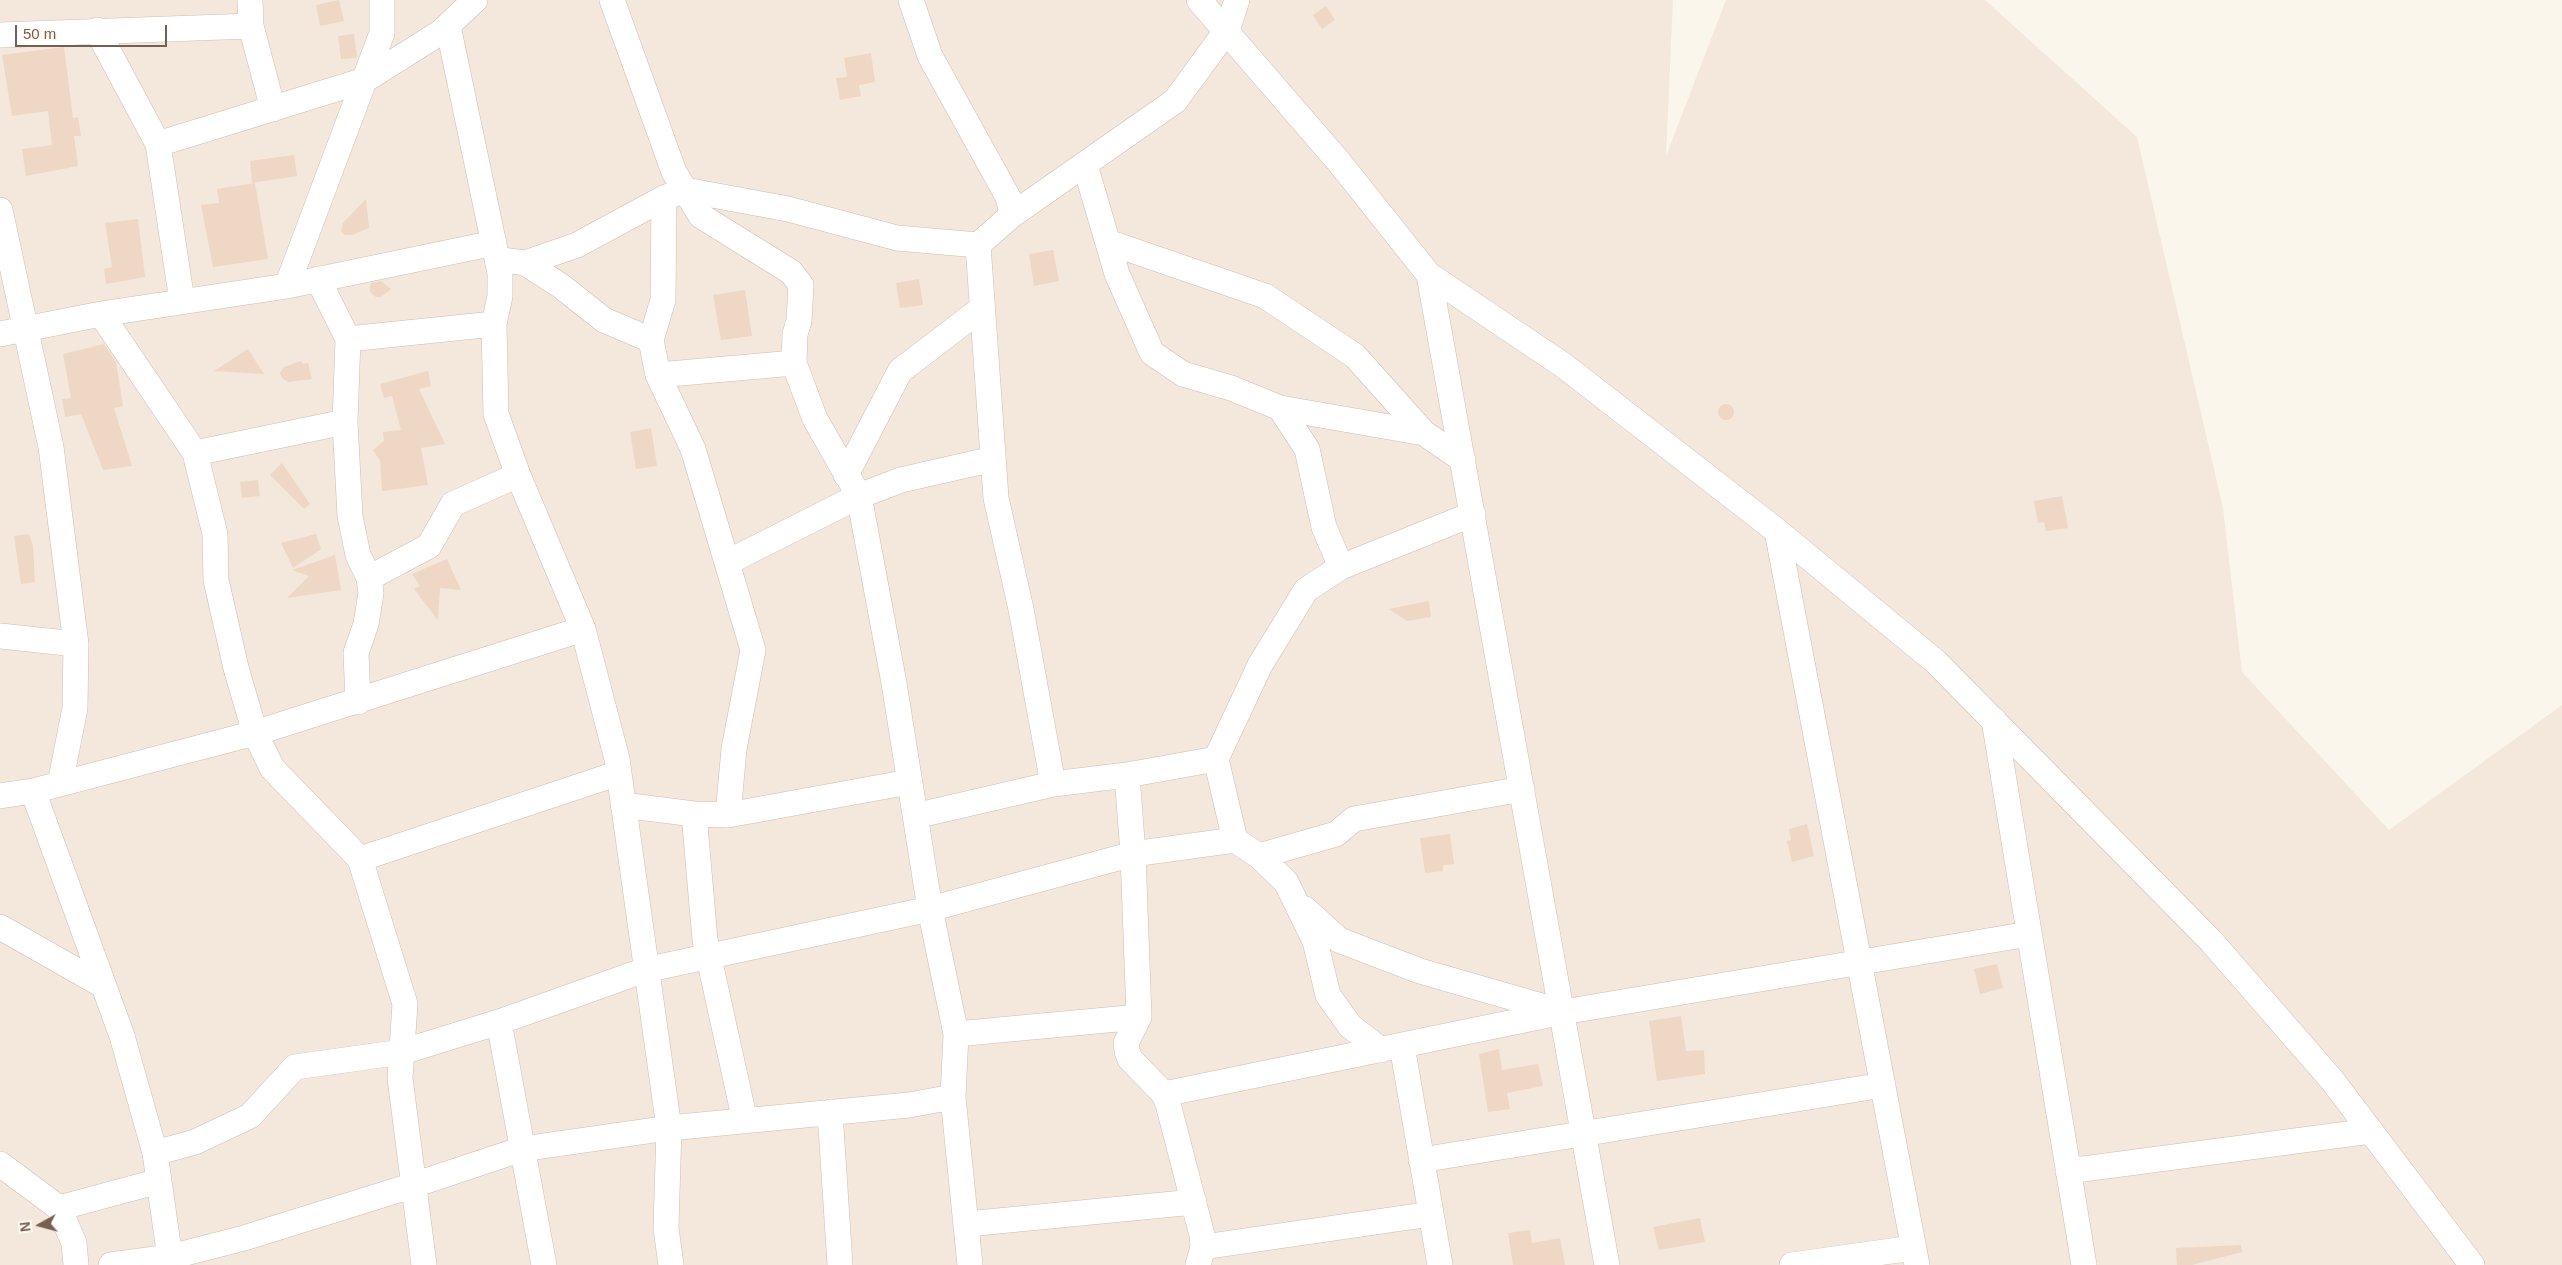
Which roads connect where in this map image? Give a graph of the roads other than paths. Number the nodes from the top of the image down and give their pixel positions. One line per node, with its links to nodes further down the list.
1 (250, 0): 8 (street)
2 (382, 0): 13 (street)
3 (475, 0): 9 (street)
4 (612, 0): 17 (street)
5 (911, 0): 19 (street)
6 (1199, 0): 11 (street)
7 (1237, 0): 11 (street)
8 (251, 26): 10 (street); 14 (street)
9 (448, 26): 13 (street); 22 (street)
10 (97, 30): 12 (street); 15 (street)
11 (1227, 30): 16 (street); 24 (street)
12 (0, 34)
13 (365, 80): 14 (street); 26 (street)
14 (273, 109): 15 (street)
15 (158, 144): 27 (street)
16 (1085, 165): 19 (street); 20 (street)
17 (675, 194): 21 (street); 23 (street); 34 (street); 35 (street)
18 (0, 210): 31 (street)
19 (1012, 215): 21 (street)
20 (1108, 242): 37 (street); 39 (street)
21 (978, 245): 28 (street)
22 (496, 251): 23 (street); 25 (street); 30 (street)
23 (525, 263): 34 (street)
24 (1429, 275): 42 (street); 46 (street)
25 (318, 279): 26 (street); 33 (street)
26 (287, 286): 27 (street)
27 (182, 301): 29 (street)
28 (981, 310): 41 (street); 44 (street)
29 (101, 314): 31 (street); 40 (street)
30 (494, 324): 33 (street); 43 (street)
31 (24, 330): 32 (street); 52 (street)
32 (0, 334)
33 (348, 339): 38 (street)
34 (651, 340): 36 (street)
35 (794, 362): 36 (street); 44 (street)
36 (658, 375): 47 (street)
37 (1280, 408): 39 (street); 48 (street)
38 (345, 422): 40 (street); 49 (street)
39 (1424, 433): 42 (street)
40 (195, 453): 55 (street)
41 (993, 459): 44 (street); 61 (street)
42 (1463, 460): 45 (street)
43 (518, 475): 49 (street); 50 (street)
44 (853, 486): 47 (street); 59 (street)
45 (1473, 514): 48 (street); 62 (street)
46 (1777, 531): 54 (street); 78 (street)
47 (728, 562): 67 (street)
48 (1341, 567): 56 (street)
49 (369, 578): 53 (street)
50 (583, 629): 53 (street); 57 (street)
51 (0, 636): 52 (street)
52 (76, 644): 60 (street)
53 (358, 702): 55 (street)
54 (1994, 720): 76 (street); 93 (street)
55 (255, 733): 60 (street); 72 (street)
56 (1216, 759): 58 (street); 69 (street)
57 (618, 773): 65 (street); 72 (street)
58 (1127, 775): 61 (street); 70 (street)
59 (909, 782): 67 (street); 68 (street)
60 (60, 784): 63 (street)
61 (1053, 784): 68 (street)
62 (1522, 789): 71 (street); 81 (street)
63 (33, 790): 64 (street); 80 (street)
64 (0, 796)
65 (623, 805): 66 (street); 79 (street)
66 (694, 814): 67 (street); 77 (street)
67 (728, 814)
68 (916, 816): 74 (street)
69 (1235, 840): 70 (street); 71 (street)
70 (1133, 854): 74 (street); 82 (street)
71 (1259, 856): 73 (street)
72 (360, 859): 86 (street)
73 (1295, 901): 81 (street); 85 (street)
74 (930, 909): 77 (street); 84 (street)
75 (0, 927): 80 (street)
76 (2029, 934): 78 (street); 99 (street)
77 (708, 956): 79 (street); 91 (street)
78 (1860, 961): 81 (street); 87 (street)
79 (646, 970): 83 (street); 92 (street)
80 (104, 986): 96 (street)
81 (1563, 1012): 85 (street); 94 (street)
82 (1139, 1017): 84 (street); 88 (street)
83 (499, 1022): 86 (street); 95 (street)
84 (956, 1034): 89 (street)
85 (1392, 1048): 88 (street); 97 (street)
86 (402, 1052): 96 (street); 101 (street)
87 (1883, 1085): 94 (street); 107 (street)
88 (1164, 1094): 102 (street)
89 (953, 1097): 90 (street); 105 (street)
90 (830, 1112): 91 (street); 114 (street)
91 (745, 1121): 92 (street)
92 (669, 1128): 95 (street); 113 (street)
93 (2371, 1131): 99 (street); 120 (street)
94 (1584, 1133): 97 (street); 117 (street)
95 (522, 1148): 101 (street); 112 (street)
96 (155, 1152): 100 (street)
97 (1421, 1160): 104 (street)
98 (0, 1164): 103 (street)
99 (2068, 1171): 119 (street)
100 (159, 1180): 103 (street); 108 (street)
101 (414, 1185): 108 (street); 111 (street)
102 (1194, 1202): 105 (street); 106 (street)
103 (59, 1208): 109 (street)
104 (1431, 1214): 106 (street); 116 (street)
105 (967, 1224): 115 (street)
106 (1201, 1256)
107 (1915, 1256): 118 (street)
108 (171, 1261): 110 (street)
109 (76, 1265)
110 (111, 1265)
111 (424, 1265)
112 (544, 1265)
113 (671, 1265)
114 (840, 1265)
115 (970, 1265)
116 (1440, 1265)
117 (1607, 1265)
118 (1792, 1265)
119 (2084, 1265)
120 (2472, 1265)

